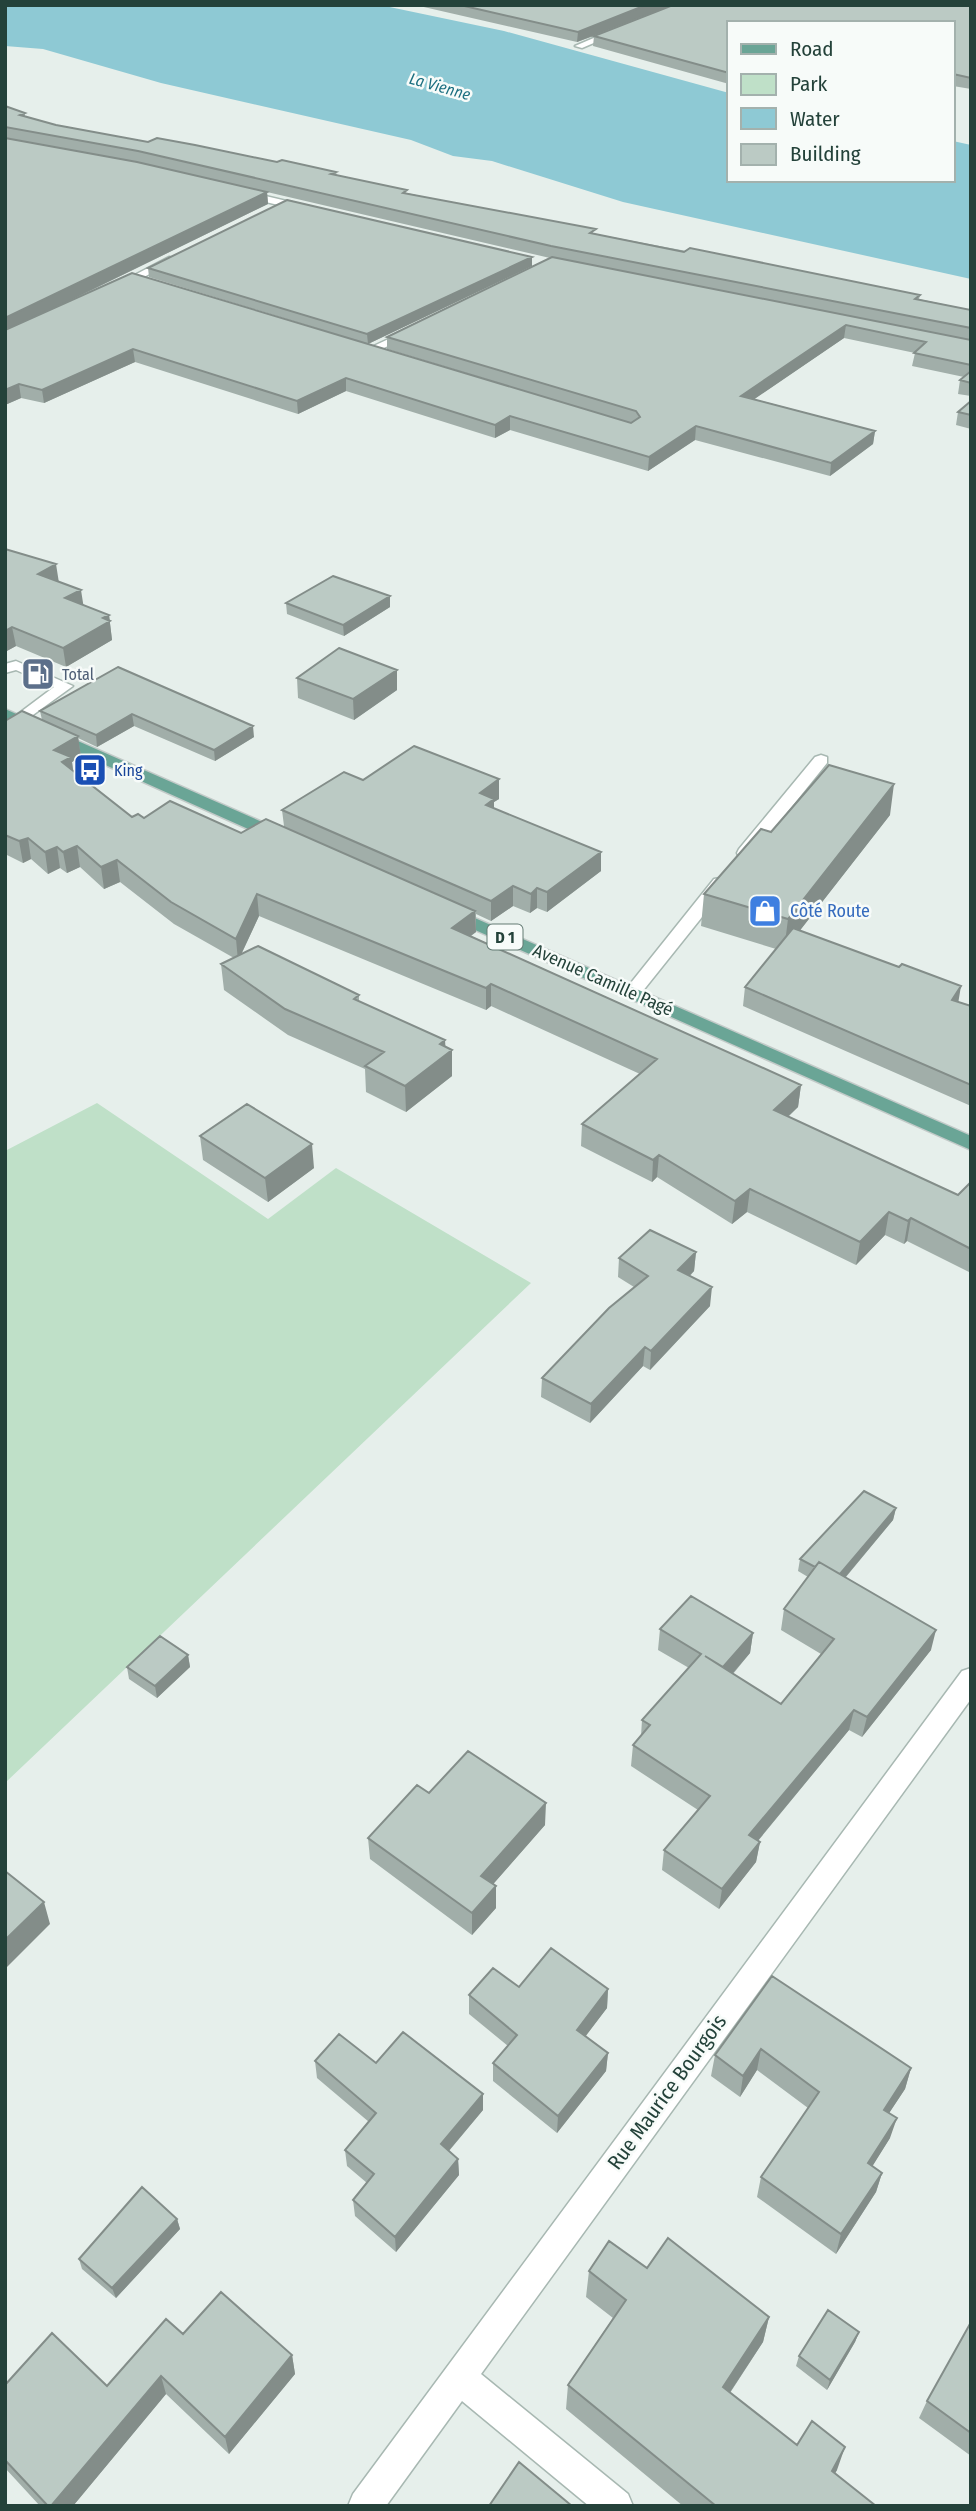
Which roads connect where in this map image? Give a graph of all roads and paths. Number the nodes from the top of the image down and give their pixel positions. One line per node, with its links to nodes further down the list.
1 (627, 28): 2 (street)
2 (579, 46)
3 (222, 189): 4 (street)
4 (284, 203): 5 (street); 6 (street)
5 (324, 212)
6 (261, 215)
7 (191, 250): 8 (street)
8 (159, 287)
9 (429, 322): 11 (street)
10 (356, 347): 11 (street)
11 (369, 351): 12 (street)
12 (382, 355)
13 (5, 669): 14 (street)
14 (12, 717): 16 (main road)
15 (821, 761): 18 (street)
16 (302, 846)
17 (442, 908): 18 (main road, Avenue Camille Pagé / D 1)
18 (632, 993): 19 (main road, Avenue Camille Pagé / D 1)
19 (971, 1144)
20 (971, 1679): 21 (street, Rue Maurice Bourgois)
21 (459, 2377): 22 (street, Rue Maurice Bourgois); 23 (street)
22 (365, 2506)
23 (616, 2506)

